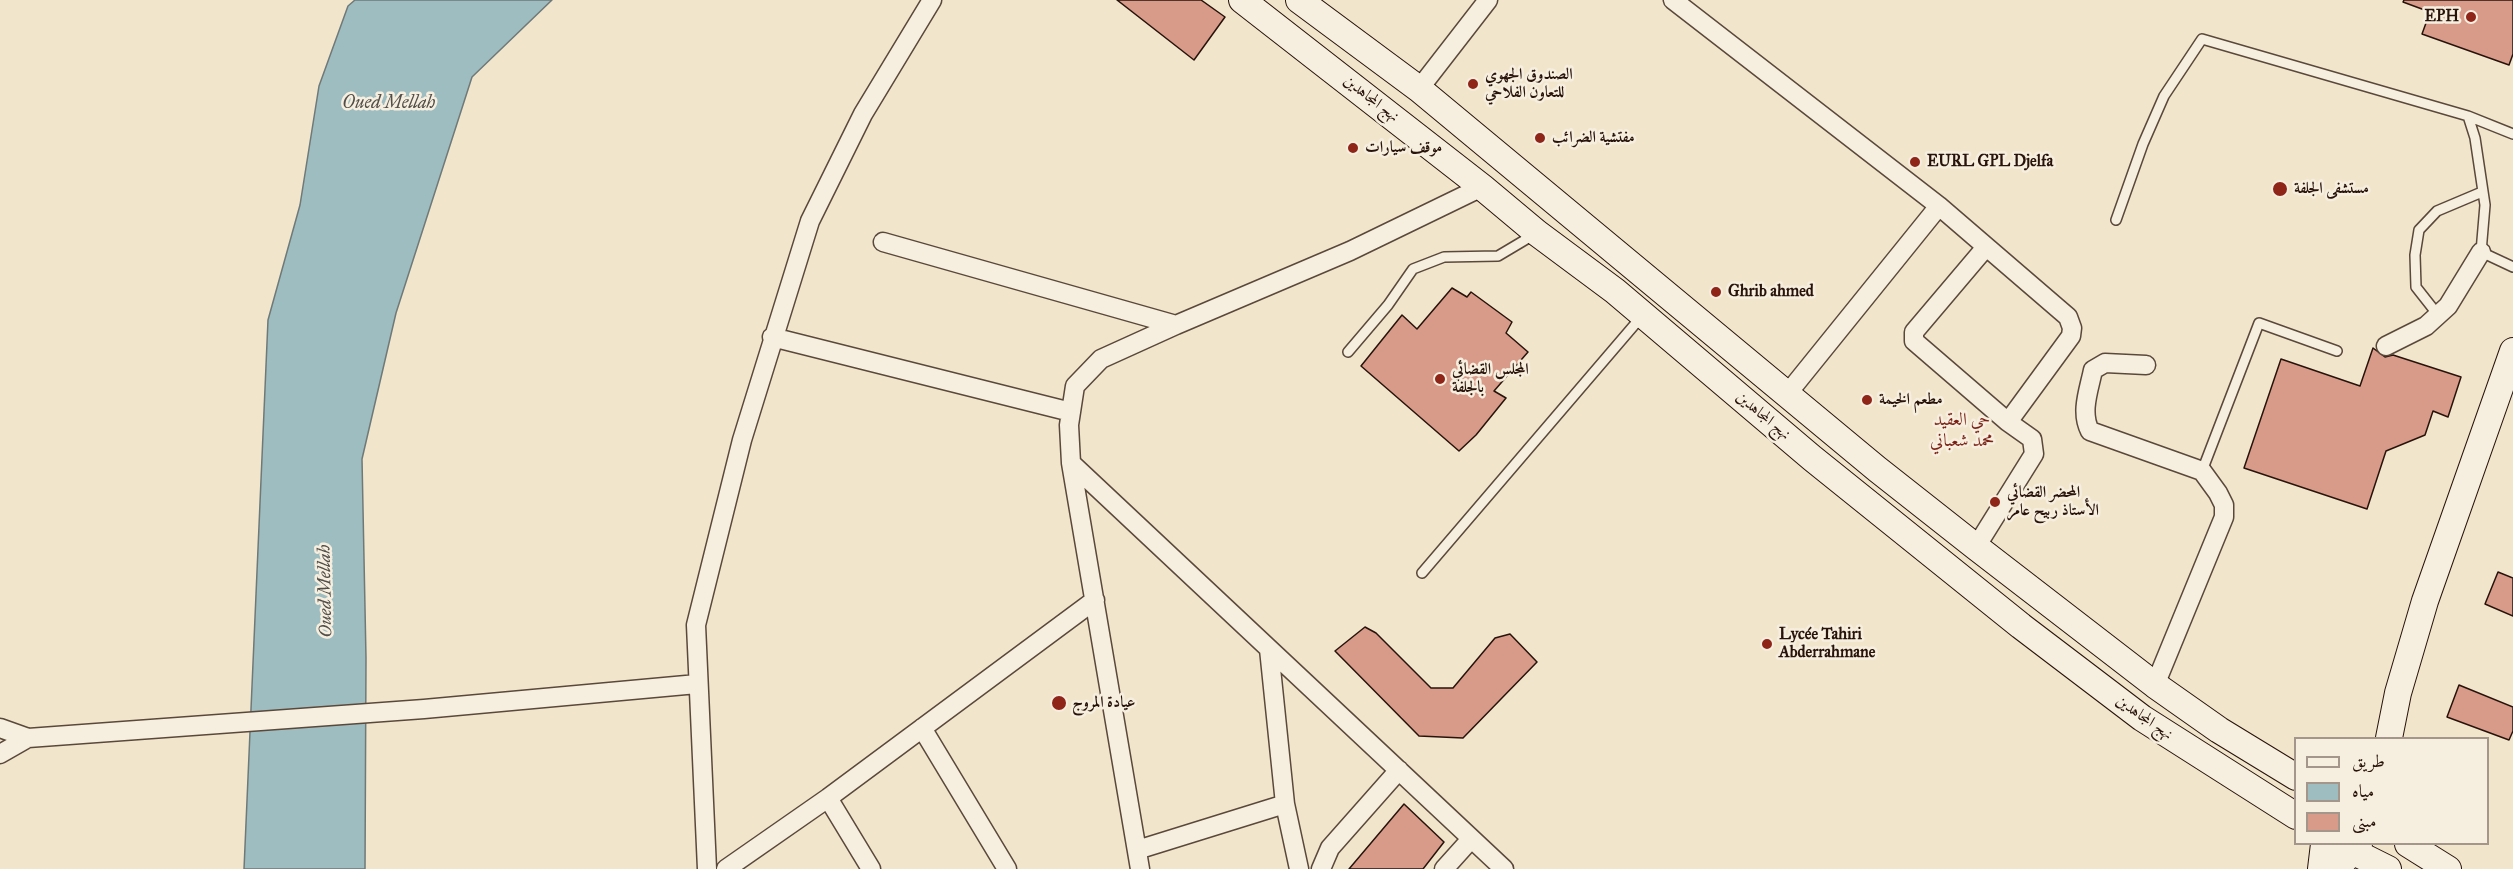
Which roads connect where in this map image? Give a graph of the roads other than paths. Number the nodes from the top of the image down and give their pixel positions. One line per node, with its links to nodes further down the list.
1 (932, 0): 21 (street)
2 (1242, 0): 9 (main road, نهج المجاهدين)
3 (1488, 0): 6 (street)
4 (1673, 0): 11 (street)
5 (1315, 5): 6 (main road, نهج المجاهدين)
6 (1419, 89): 28 (main road, نهج المجاهدين)
7 (2468, 116): 8 (lane); 10 (lane); 12 (lane)
8 (2513, 134)
9 (1482, 187): 13 (main road, نهج المجاهدين); 20 (street)
10 (2482, 192): 16 (lane); 19 (lane)
11 (1939, 206): 15 (street); 28 (street)
12 (2116, 220)
13 (1537, 232): 18 (main road, نهج المجاهدين); 25 (lane)
14 (883, 242): 20 (street)
15 (1986, 247): 30 (street); 30 (street)
16 (2481, 252): 17 (lane); 19 (street)
17 (2513, 267)
18 (1643, 315): 34 (lane); 50 (main road, نهج المجاهدين)
19 (2438, 315): 22 (street)
20 (1176, 325): 29 (street)
21 (772, 337): 29 (street); 37 (street)
22 (2386, 346)
23 (2337, 351): 32 (lane)
24 (2513, 351): 27 (main road)
25 (1348, 352)
26 (2146, 365): 32 (street)
27 (2508, 378): 39 (main road)
28 (1788, 393): 33 (main road, نهج المجاهدين)
29 (1071, 412): 31 (street)
30 (2008, 422): 33 (street)
31 (1071, 463): 35 (street); 36 (street)
32 (2202, 471): 38 (street)
33 (1976, 547): 38 (main road, نهج المجاهدين)
34 (1422, 573)
35 (1095, 600): 41 (street); 54 (street)
36 (1269, 649): 46 (street); 49 (street)
37 (697, 684): 44 (street); 56 (street)
38 (2155, 685): 47 (main road, نهج المجاهدين)
39 (2398, 693): 42 (main road); 43 (main road)
40 (0, 728): 44 (street)
41 (922, 728): 48 (street); 58 (street)
42 (2371, 737)
43 (2389, 737)
44 (28, 738): 45 (street)
45 (0, 754)
46 (1399, 770): 51 (street); 61 (street)
47 (2294, 776)
48 (828, 798): 55 (street); 57 (street)
49 (1285, 804): 54 (street); 60 (street)
50 (2294, 815)
51 (1471, 838): 62 (street); 63 (street)
52 (2411, 845): 66 (main road)
53 (2344, 849): 64 (main road); 65 (main road)
54 (1137, 850): 59 (street)
55 (732, 867)
56 (707, 869)
57 (871, 869)
58 (1007, 869)
59 (1140, 869)
60 (1299, 869)
61 (1322, 869)
62 (1444, 869)
63 (1504, 869)
64 (2321, 869)
65 (2388, 869)
66 (2448, 869)

